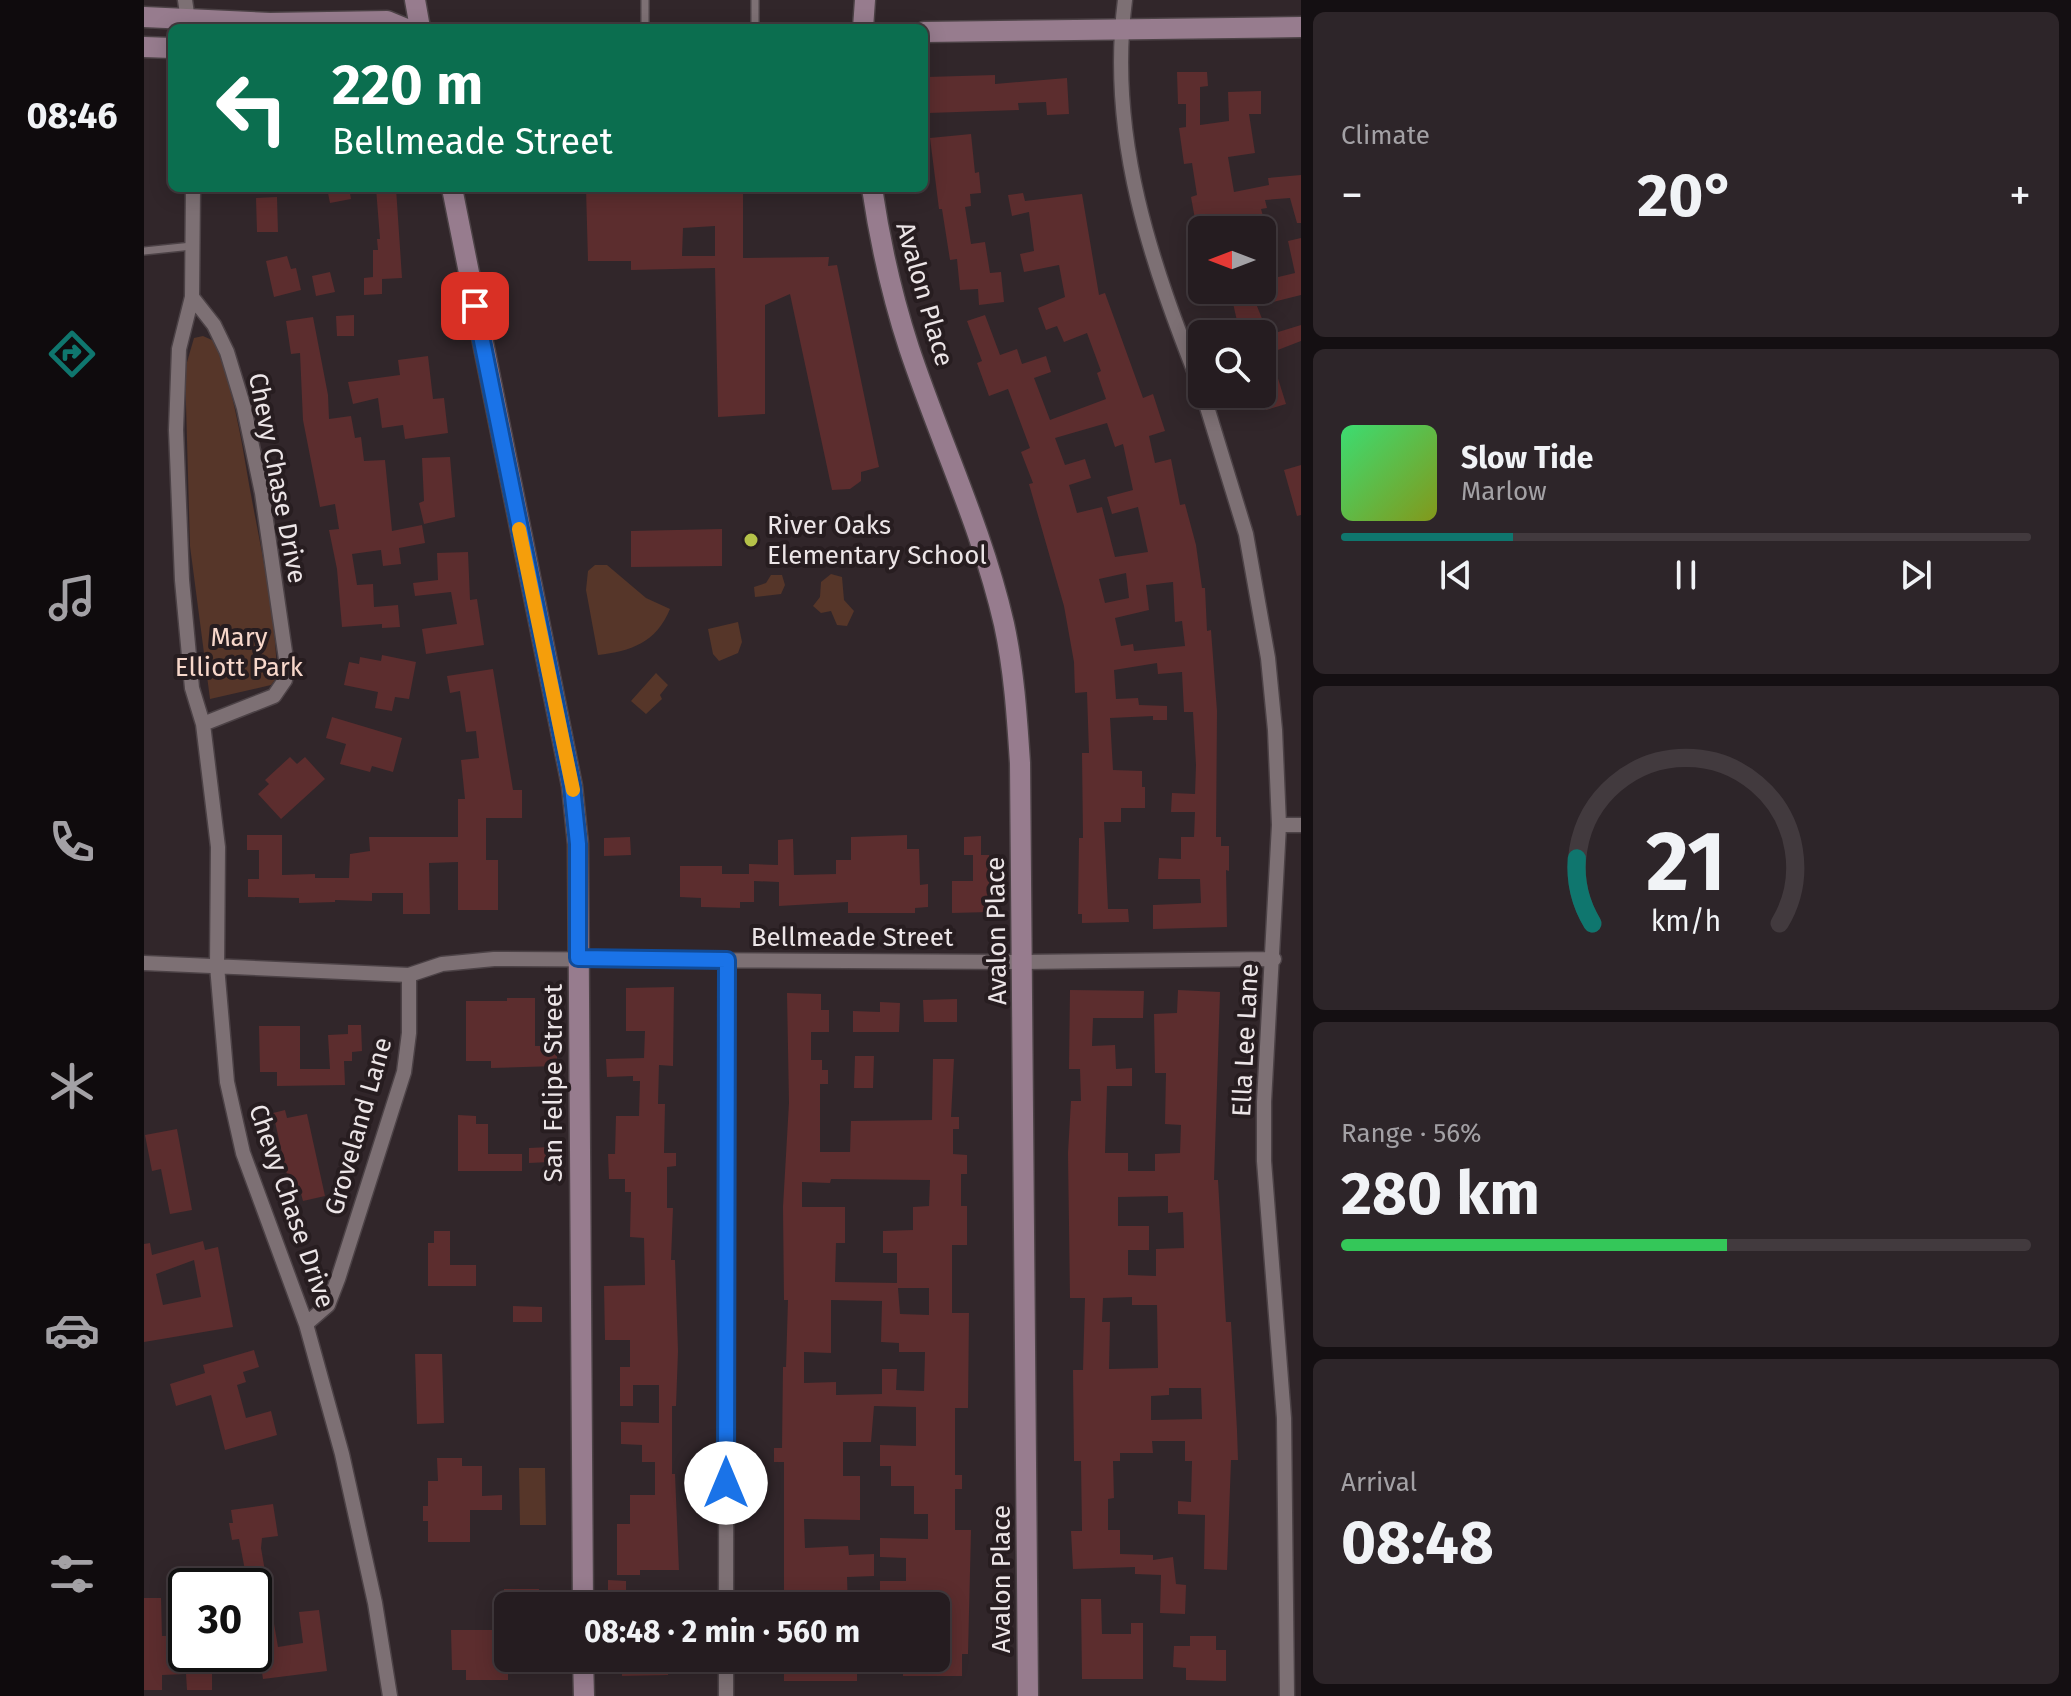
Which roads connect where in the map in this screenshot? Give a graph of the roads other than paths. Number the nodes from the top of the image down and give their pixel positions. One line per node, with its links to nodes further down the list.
1 (415, 0): 9 (main road)
2 (645, 0): 10 (lane)
3 (755, 0): 11 (lane)
4 (865, 0): 12 (main road)
5 (1125, 0): 14 (street, Ella Lee Lane)
6 (187, 16): 7 (main road); 8 (main road)
7 (144, 17)
8 (394, 24)
9 (419, 24)
10 (645, 24)
11 (755, 24)
12 (863, 24)
13 (1301, 27): 14 (main road)
14 (1121, 30): 15 (main road); 24 (street, Ella Lee Lane)
15 (928, 32)
16 (144, 47): 17 (main road)
17 (168, 48)
18 (193, 192): 21 (street, Chevy Chase Drive)
19 (453, 192): 29 (main road, San Felipe Street)
20 (873, 192): 32 (main road, Avalon Place)
21 (192, 246): 22 (lane); 23 (street, Chevy Chase Drive)
22 (144, 251)
23 (192, 297): 26 (street, Chevy Chase Drive); 26 (street, Chevy Chase Drive)
24 (1188, 357)
25 (1207, 408): 27 (street, Ella Lee Lane)
26 (203, 724): 34 (street, Chevy Chase Drive)
27 (1279, 825): 28 (street); 30 (street, Ella Lee Lane)
28 (1301, 825)
29 (578, 958): 31 (street, Bellmeade Street); 35 (street, Bellmeade Street); 37 (main road, San Felipe Street)
30 (1274, 959): 32 (street, Bellmeade Street); 45 (street, Ella Lee Lane)
31 (727, 960): 32 (street, Bellmeade Street); 38 (street)
32 (1022, 962): 44 (main road, Avalon Place)
33 (144, 963): 34 (street, Bellmeade Street)
34 (217, 966): 35 (street, Bellmeade Street); 36 (street, Chevy Chase Drive)
35 (409, 975): 36 (street, Groveland Lane)
36 (306, 1324): 41 (street, Chevy Chase Drive)
37 (583, 1592)
38 (726, 1592)
39 (583, 1672): 42 (main road)
40 (726, 1672): 43 (street)
41 (390, 1696)
42 (584, 1696)
43 (726, 1696)
44 (1028, 1696)
45 (1287, 1696)

